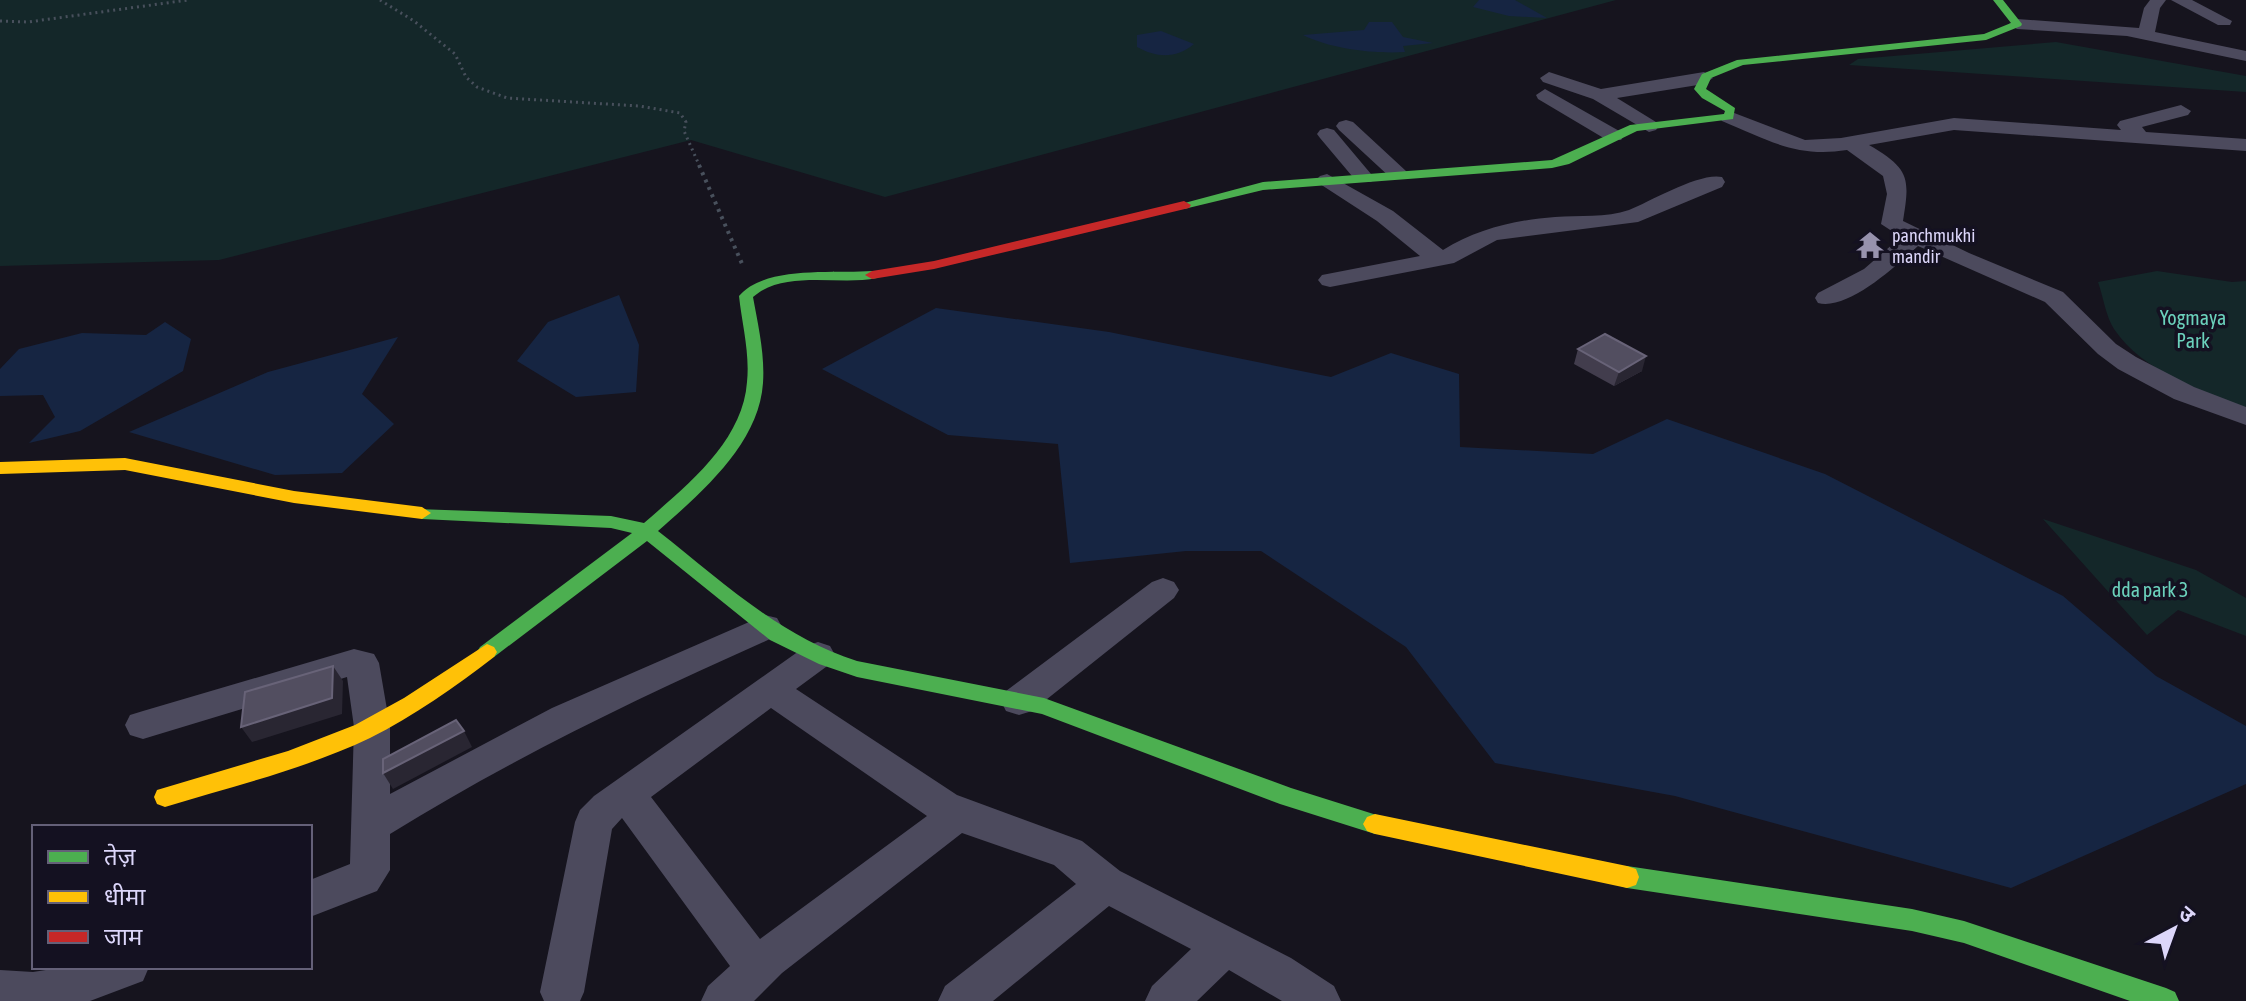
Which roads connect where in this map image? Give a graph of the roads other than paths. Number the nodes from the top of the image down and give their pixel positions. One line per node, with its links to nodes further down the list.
1 (1998, 0): 5 (street)
2 (2179, 0): 4 (street)
3 (2156, 1): 6 (street)
4 (2224, 21)
5 (2017, 24): 6 (street); 8 (street)
6 (2146, 35): 7 (street)
7 (2246, 56)
8 (1704, 78): 9 (street); 11 (street)
9 (1594, 93): 12 (street); 13 (street)
10 (2181, 111): 14 (street)
11 (1729, 117): 12 (street); 15 (street)
12 (1649, 126): 13 (street)
13 (1614, 136): 17 (street)
14 (2145, 138): 15 (street); 16 (street)
15 (1849, 142): 21 (street)
16 (2246, 145)
17 (1399, 175): 18 (street); 18 (street)
18 (1364, 178): 19 (street)
19 (1327, 180): 22 (street); 27 (street)
20 (1714, 182): 22 (street)
21 (1916, 236): 24 (street); 25 (street)
22 (1446, 258): 23 (street)
23 (1330, 280)
24 (1827, 298)
25 (2246, 417)
26 (0, 468): 27 (street)
27 (645, 530): 29 (street); 34 (street)
28 (1163, 590): 32 (street)
29 (765, 627): 30 (street); 38 (street)
30 (818, 655): 31 (street); 32 (street)
31 (772, 691): 35 (street); 37 (street)
32 (1019, 701): 50 (street)
33 (143, 725): 34 (street)
34 (372, 727): 36 (street); 38 (street)
35 (627, 795): 42 (street); 45 (street)
36 (165, 797)
37 (958, 814): 39 (street); 42 (street)
38 (372, 825): 40 (street)
39 (1106, 884): 41 (street); 48 (street)
40 (312, 898)
41 (1224, 946): 46 (street); 49 (street)
42 (757, 968): 47 (street)
43 (122, 969): 44 (street)
44 (0, 991)
45 (562, 992)
46 (1302, 996)
47 (723, 1001)
48 (960, 1001)
49 (1167, 1001)
50 (2166, 1001)

